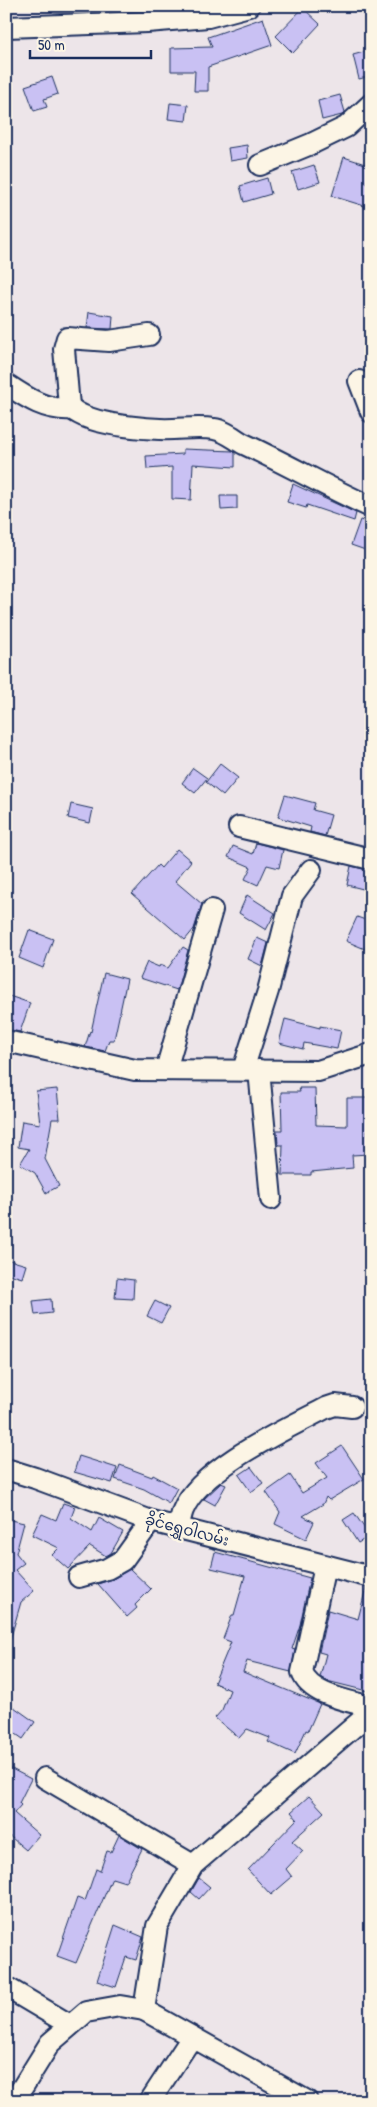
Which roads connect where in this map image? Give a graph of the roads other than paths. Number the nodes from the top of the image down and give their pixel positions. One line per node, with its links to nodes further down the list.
1 (249, 6): 2 (street)
2 (6, 27)
3 (371, 104): 4 (street)
4 (260, 165)
5 (149, 335): 8 (street)
6 (359, 381): 9 (street)
7 (6, 384): 8 (street)
8 (72, 409): 10 (street)
9 (371, 412)
10 (371, 507)
11 (239, 827): 12 (street)
12 (371, 859)
13 (311, 870): 18 (street)
14 (212, 910): 17 (street)
15 (6, 1041): 17 (street)
16 (371, 1054): 18 (street)
17 (166, 1070): 18 (street)
18 (251, 1070): 19 (street)
19 (271, 1199)
20 (352, 1406): 23 (street)
21 (6, 1469): 22 (street, ခိုင်ရွှေဝါလမ်း)
22 (151, 1521): 23 (street, ခိုင်ရွှေဝါလမ်း); 25 (street)
23 (178, 1528): 24 (street, ခိုင်ရွှေဝါလမ်း)
24 (325, 1566): 26 (street, ခိုင်ရွှေဝါလမ်း); 27 (street)
25 (79, 1576)
26 (371, 1577)
27 (371, 1708)
28 (371, 1712): 30 (street)
29 (45, 1778): 30 (street)
30 (193, 1865): 32 (street)
31 (6, 1987): 33 (street)
32 (144, 2010): 33 (street); 34 (street)
33 (70, 2025): 36 (street)
34 (192, 2037): 35 (street); 37 (street)
35 (276, 2093): 38 (street)
36 (14, 2101)
37 (150, 2101)
38 (307, 2101)

